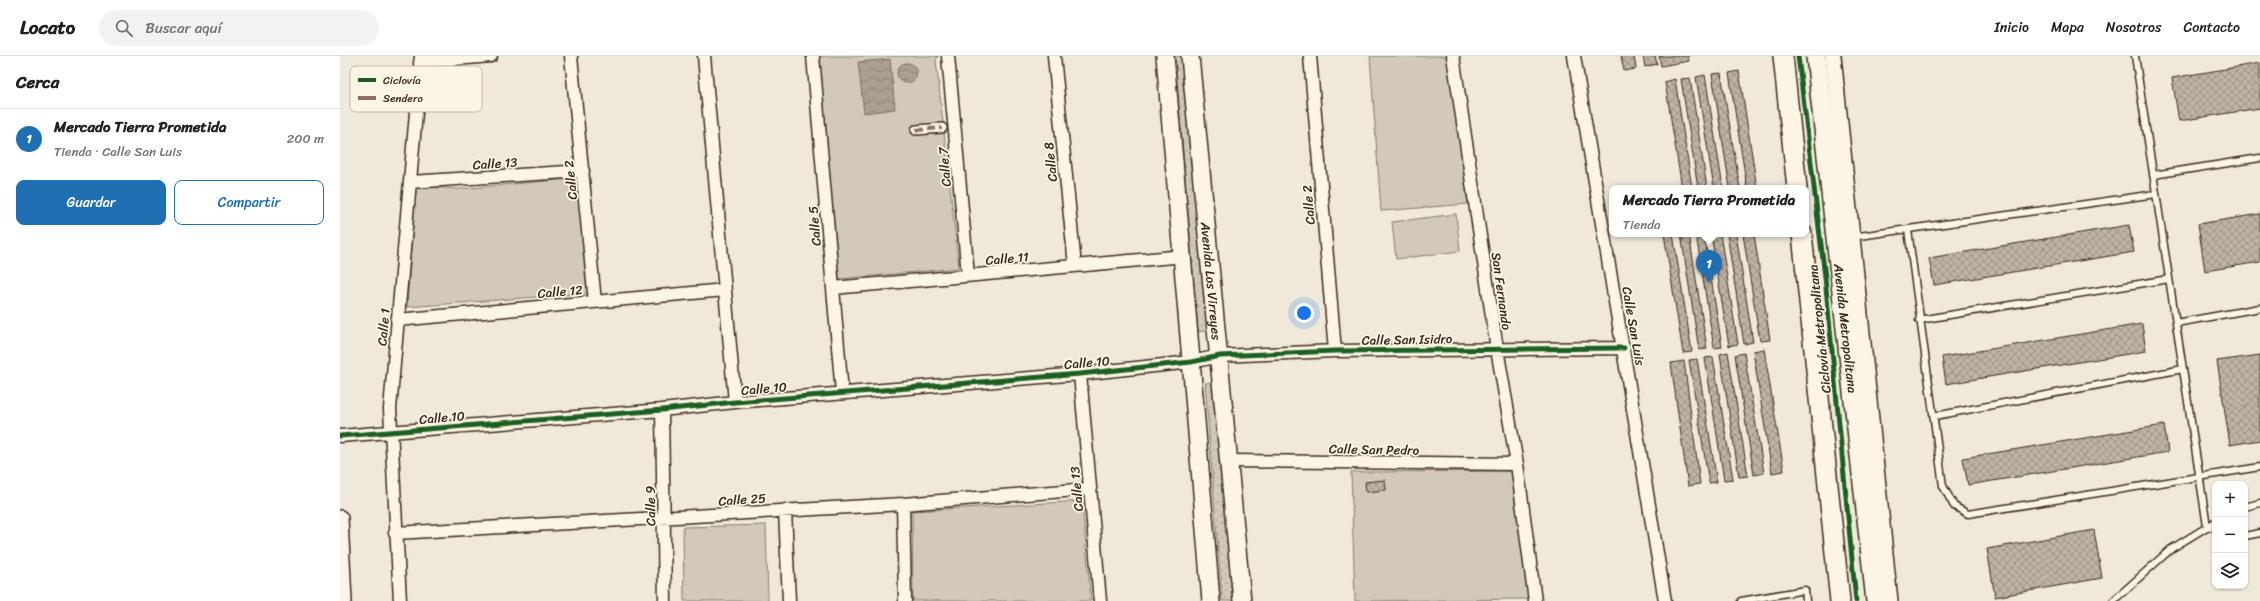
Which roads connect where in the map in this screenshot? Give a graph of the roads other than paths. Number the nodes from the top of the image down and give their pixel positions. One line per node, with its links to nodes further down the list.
1 (491, 56): 16 (street)
2 (571, 56): 21 (street, Calle 2)
3 (704, 56): 34 (street)
4 (813, 56): 33 (street, Calle 5)
5 (948, 56): 31 (street, Calle 7)
6 (1054, 56): 30 (street, Calle 8)
7 (1165, 56): 29 (main road, Avenida Los Virreyes)
8 (1190, 56): 43 (main road, Avenida Los Virreyes)
9 (1310, 56): 42 (street, Calle 2)
10 (1453, 56): 41 (street, San Fernando)
11 (1574, 56): 40 (street, Calle San Luis)
12 (1783, 56): 24 (main road)
13 (1816, 56): 85 (main road, Avenida Metropolitana)
14 (1832, 56): 28 (street, Avenida Metropolitana)
15 (2135, 56): 22 (lane)
16 (421, 59)
17 (416, 112): 23 (street, Calle 1)
18 (942, 128): 19 (street)
19 (916, 130)
20 (2260, 158): 22 (lane)
21 (583, 170): 23 (street, Calle 13); 35 (street, Calle 2)
22 (2153, 175): 25 (lane)
23 (410, 182): 37 (street, Calle 1)
24 (1797, 185)
25 (2156, 194): 26 (lane); 32 (lane)
26 (1908, 230): 28 (lane); 38 (lane)
27 (1802, 237): 84 (main road)
28 (1852, 238): 86 (street, Avenida Metropolitana)
29 (1184, 256): 30 (street, Calle 11); 44 (main road, Avenida Los Virreyes)
30 (1075, 266): 31 (street, Calle 11)
31 (968, 276): 33 (street, Calle 11)
32 (2169, 279): 38 (lane); 39 (lane)
33 (833, 288): 47 (street, Calle 5)
34 (725, 290): 35 (street, Calle 12); 48 (street)
35 (595, 302): 37 (street, Calle 12)
36 (2260, 308): 39 (lane)
37 (397, 320): 51 (street, Calle 1)
38 (1920, 320): 50 (lane)
39 (2176, 323): 45 (lane)
40 (1624, 348): 41 (street, Calle San Isidro); 80 (street, Calle San Luis)
41 (1497, 349): 42 (street, Calle San Isidro); 54 (street, San Fernando)
42 (1335, 351): 43 (street, Calle San Isidro)
43 (1220, 356): 44 (street, Calle San Isidro); 53 (main road, Avenida Los Virreyes)
44 (1191, 362): 46 (street, Calle 10); 77 (main road, Avenida Los Virreyes)
45 (2183, 369): 50 (lane); 56 (lane)
46 (1080, 374): 47 (street, Calle 10); 57 (street, Calle 13)
47 (842, 393): 48 (street, Calle 10)
48 (735, 402): 49 (street, Calle 10)
49 (662, 410): 51 (street, Calle 10); 63 (street, Calle 9)
50 (1934, 416): 56 (lane)
51 (390, 433): 52 (street, Calle 10); 67 (street, Calle 1)
52 (340, 436)
53 (1230, 461): 54 (street, Calle San Pedro); 78 (main road, Avenida Los Virreyes)
54 (1517, 464): 79 (street, San Fernando)
55 (2260, 467): 56 (lane)
56 (2200, 477): 65 (lane)
57 (1090, 489): 59 (street, Calle 25); 76 (street, Calle 13)
58 (2260, 503): 60 (lane)
59 (903, 504): 61 (street, Calle 25); 75 (street)
60 (2248, 506)
61 (785, 510): 63 (street, Calle 25); 74 (street)
62 (340, 518): 71 (street)
63 (664, 519): 67 (street, Calle 25); 73 (street, Calle 9)
64 (2212, 524): 65 (lane)
65 (2207, 526): 66 (lane); 87 (lane)
66 (2212, 527)
67 (396, 532): 72 (street, Calle 1)
68 (2260, 533): 69 (lane)
69 (2248, 535)
70 (1784, 594): 81 (lane); 82 (lane); 83 (lane)
71 (344, 601)
72 (400, 601)
73 (665, 601)
74 (789, 601)
75 (905, 601)
76 (1100, 601)
77 (1211, 601)
78 (1242, 601)
79 (1535, 601)
80 (1665, 601)
81 (1741, 601)
82 (1785, 601)
83 (1806, 601)
84 (1840, 601)
85 (1876, 601)
86 (1890, 601)
87 (2112, 601)

